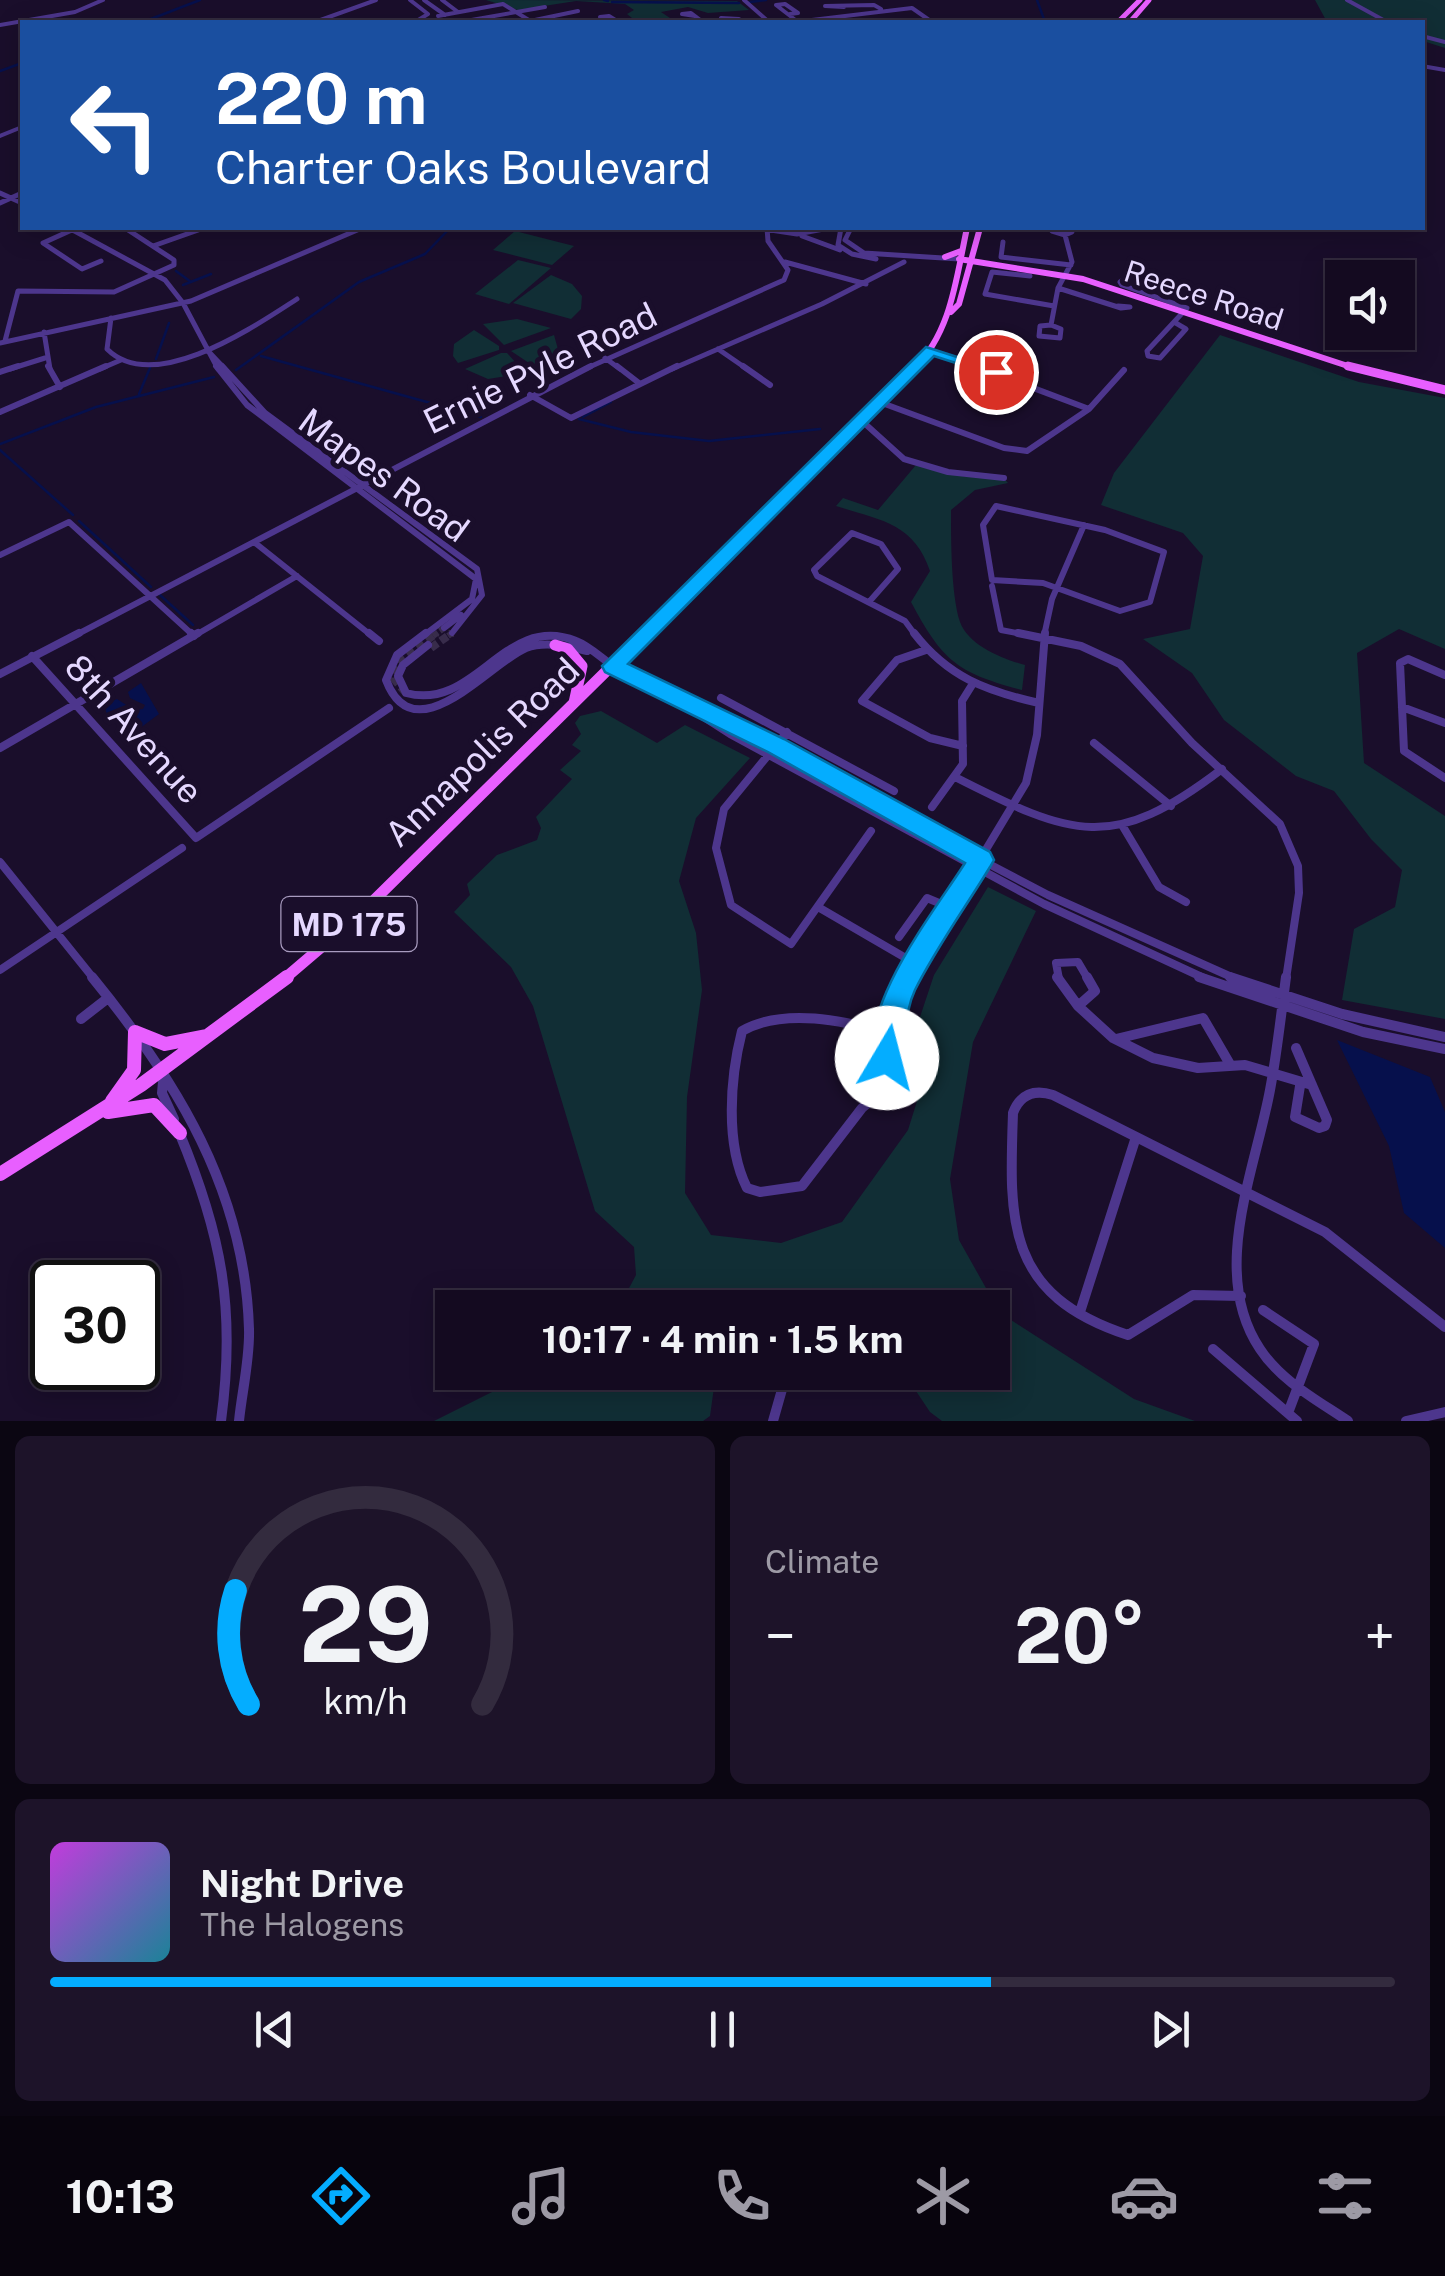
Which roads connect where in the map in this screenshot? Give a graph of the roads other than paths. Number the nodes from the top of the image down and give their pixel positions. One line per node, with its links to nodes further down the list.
1 (106, 0): 24 (street); 25 (street)
2 (376, 0): 26 (street)
3 (410, 0): 27 (street)
4 (424, 0): 22 (street)
5 (444, 0): 18 (street)
6 (478, 0): 13 (street)
7 (744, 0): 33 (street)
8 (913, 0): 15 (street)
9 (1140, 0): 37 (main road)
10 (1148, 0): 38 (main road)
11 (1348, 0): 39 (street)
12 (864, 6): 14 (street); 16 (street); 20 (street)
13 (488, 7): 18 (street); 19 (street)
14 (844, 7)
15 (912, 8): 20 (street); 36 (street)
16 (881, 9)
17 (578, 11): 23 (street)
18 (461, 12): 22 (street); 29 (street)
19 (517, 12): 23 (street); 30 (street); 31 (street)
20 (873, 13): 35 (street)
21 (790, 14): 34 (street)
22 (445, 15): 28 (street)
23 (558, 15): 32 (street)
24 (32, 20)
25 (39, 20)
26 (321, 20)
27 (419, 20)
28 (436, 20)
29 (471, 20)
30 (477, 20)
31 (528, 20)
32 (539, 20)
33 (767, 20)
34 (795, 20)
35 (822, 20)
36 (929, 20)
37 (1120, 20)
38 (1132, 20)
39 (1384, 20)
40 (0, 191): 42 (street)
41 (20, 194): 42 (street)
42 (12, 198): 43 (street); 44 (street)
43 (20, 202)
44 (0, 203)
45 (69, 230): 68 (street)
46 (76, 230): 60 (street, Mapes Road)
47 (93, 230): 60 (street)
48 (128, 230): 62 (street)
49 (199, 230): 62 (street)
50 (357, 230): 81 (street)
51 (767, 230): 69 (street)
52 (777, 230): 59 (street)
53 (818, 230): 59 (street)
54 (839, 230): 63 (street)
55 (849, 230): 65 (street)
56 (967, 230): 64 (main road, Annapolis Road / MD 175)
57 (979, 230): 67 (main road, Annapolis Road / MD 175)
58 (1070, 232): 71 (street)
59 (797, 234): 63 (street)
60 (94, 240): 73 (street, Mapes Road)
61 (1003, 242): 71 (street)
62 (153, 246): 73 (street)
63 (846, 252): 65 (street)
64 (960, 255): 66 (main road); 67 (main road, Reece Road); 84 (main road, Annapolis Road / MD 175)
65 (895, 256): 66 (street)
66 (945, 257)
67 (970, 260): 72 (main road, Reece Road); 74 (main road, Reece Road); 76 (main road, Annapolis Road / MD 175)
68 (101, 261)
69 (785, 262): 77 (street); 95 (street, Ernie Pyle Road)
70 (904, 262): 77 (street)
71 (1071, 265): 74 (street)
72 (994, 266): 74 (main road, Reece Road); 76 (main road)
73 (156, 273): 81 (street, Mapes Road); 90 (street)
74 (1064, 275): 78 (street); 85 (main road, Reece Road)
75 (1030, 276): 82 (street)
76 (963, 280): 84 (main road, Annapolis Road / MD 175)
77 (866, 284): 91 (street)
78 (1058, 288): 82 (street); 83 (street)
79 (1144, 292): 79 (street); 85 (street)
80 (297, 299): 93 (street)
81 (183, 303): 86 (street); 93 (street, Mapes Road)
82 (1054, 306): 88 (street)
83 (1118, 306)
84 (951, 312): 92 (main road, Annapolis Road / MD 175)
85 (1183, 312): 87 (street); 102 (main road, Reece Road)
86 (111, 318): 89 (street); 96 (street)
87 (1174, 322): 87 (street)
88 (1051, 325)
89 (44, 332): 90 (street); 94 (street)
90 (3, 342)
91 (718, 349): 99 (street); 100 (street)
92 (932, 350): 104 (main road, Annapolis Road / MD 175); 105 (street)
93 (209, 352): 96 (street); 109 (street, Mapes Road); 110 (street, Mapes Road)
94 (45, 358): 98 (street); 101 (street)
95 (606, 358): 99 (street); 103 (street, Ernie Pyle Road)
96 (121, 360): 101 (street)
97 (1124, 370): 105 (street)
98 (0, 372)
99 (640, 383): 103 (street)
100 (770, 385)
101 (60, 387): 106 (street)
102 (1445, 390)
103 (530, 395): 110 (street, Ernie Pyle Road)
104 (882, 402): 105 (street); 107 (main road, Annapolis Road / MD 175)
105 (1089, 409)
106 (0, 412)
107 (862, 421): 108 (street); 130 (main road, Annapolis Road / MD 175)
108 (1004, 478)
109 (341, 479): 110 (street, Mapes Road); 111 (street)
110 (361, 488): 111 (street, Ernie Pyle Road); 112 (street, Mapes Road); 121 (street, Mapes Road)
111 (341, 498): 112 (street); 114 (street, Ernie Pyle Road)
112 (368, 498): 125 (street, Mapes Road)
113 (1084, 525): 118 (street); 118 (street); 118 (street)
114 (254, 542): 116 (street); 119 (street, Ernie Pyle Road)
115 (0, 555): 119 (street)
116 (297, 576): 122 (street); 124 (street)
117 (992, 586): 123 (street)
118 (1058, 587): 123 (street)
119 (148, 594): 122 (street); 129 (street, Ernie Pyle Road)
120 (870, 602): 120 (street); 127 (street)
121 (447, 631)
122 (194, 636): 137 (street)
123 (1046, 639): 135 (street); 146 (street)
124 (378, 641)
125 (555, 645): 128 (street, Mapes Road); 136 (main road)
126 (430, 647): 128 (street, Mapes Road)
127 (926, 650): 133 (street); 143 (street)
128 (593, 653): 130 (street, Mapes Road)
129 (32, 656): 131 (street, Ernie Pyle Road); 137 (street, 8th Avenue)
130 (613, 666): 136 (main road, Annapolis Road / MD 175); 145 (street, Mapes Road)
131 (0, 674)
132 (1445, 675): 138 (street)
133 (972, 685): 135 (street); 143 (street)
134 (721, 698): 141 (street)
135 (1039, 703): 150 (street)
136 (574, 704): 170 (main road, Annapolis Road / MD 175)
137 (74, 705): 139 (street, 8th Avenue); 144 (street)
138 (1402, 706): 140 (street); 148 (street)
139 (389, 708)
140 (1445, 722)
141 (787, 732): 145 (street); 149 (street)
142 (1094, 742): 151 (street)
143 (963, 746): 147 (street)
144 (0, 748)
145 (773, 749): 157 (street, Mapes Road); 159 (street)
146 (1222, 769): 151 (street); 166 (street)
147 (954, 777): 150 (street); 152 (street)
148 (1445, 778)
149 (894, 791)
150 (1015, 806): 153 (street); 157 (street)
151 (1171, 806): 153 (street)
152 (932, 807)
153 (1122, 825): 158 (street)
154 (871, 831): 159 (street)
155 (182, 848): 161 (street)
156 (0, 862): 161 (street)
157 (978, 864): 160 (street); 166 (street, Mapes Road)
158 (1186, 902)
159 (818, 907): 163 (street)
160 (951, 908): 162 (street); 163 (street)
161 (55, 934): 164 (street); 165 (street)
162 (899, 937)
163 (916, 964): 171 (street)
164 (0, 970)
165 (108, 998): 168 (street); 169 (street)
166 (1283, 1004): 172 (street); 175 (street); 178 (street)
167 (1076, 1007): 167 (street); 173 (street)
168 (81, 1020)
169 (135, 1032): 170 (main road); 177 (street); 179 (main road)
170 (216, 1033): 177 (main road, Annapolis Road / MD 175)
171 (888, 1033): 171 (street)
172 (1445, 1037)
173 (1114, 1040): 176 (street); 176 (street)
174 (1296, 1048): 178 (street)
175 (1445, 1049)
176 (1231, 1066): 178 (street)
177 (164, 1071): 179 (main road, Annapolis Road / MD 175); 180 (street); 194 (street)
178 (1272, 1074): 183 (street)
179 (98, 1114): 180 (main road); 182 (main road, Annapolis Road / MD 175)
180 (180, 1133): 193 (street)
181 (1136, 1138): 183 (street); 186 (street); 186 (street)
182 (0, 1174)
183 (1247, 1193): 184 (street); 187 (street)
184 (1241, 1296): 186 (street); 189 (street)
185 (1263, 1310): 189 (street)
186 (1080, 1312)
187 (1445, 1328)
188 (1212, 1348): 192 (street)
189 (1300, 1389): 192 (street); 196 (street)
190 (782, 1390): 195 (street)
191 (1445, 1412): 197 (street)
192 (1292, 1417)
193 (221, 1421)
194 (239, 1421)
195 (773, 1421)
196 (1348, 1421)
197 (1406, 1421)

